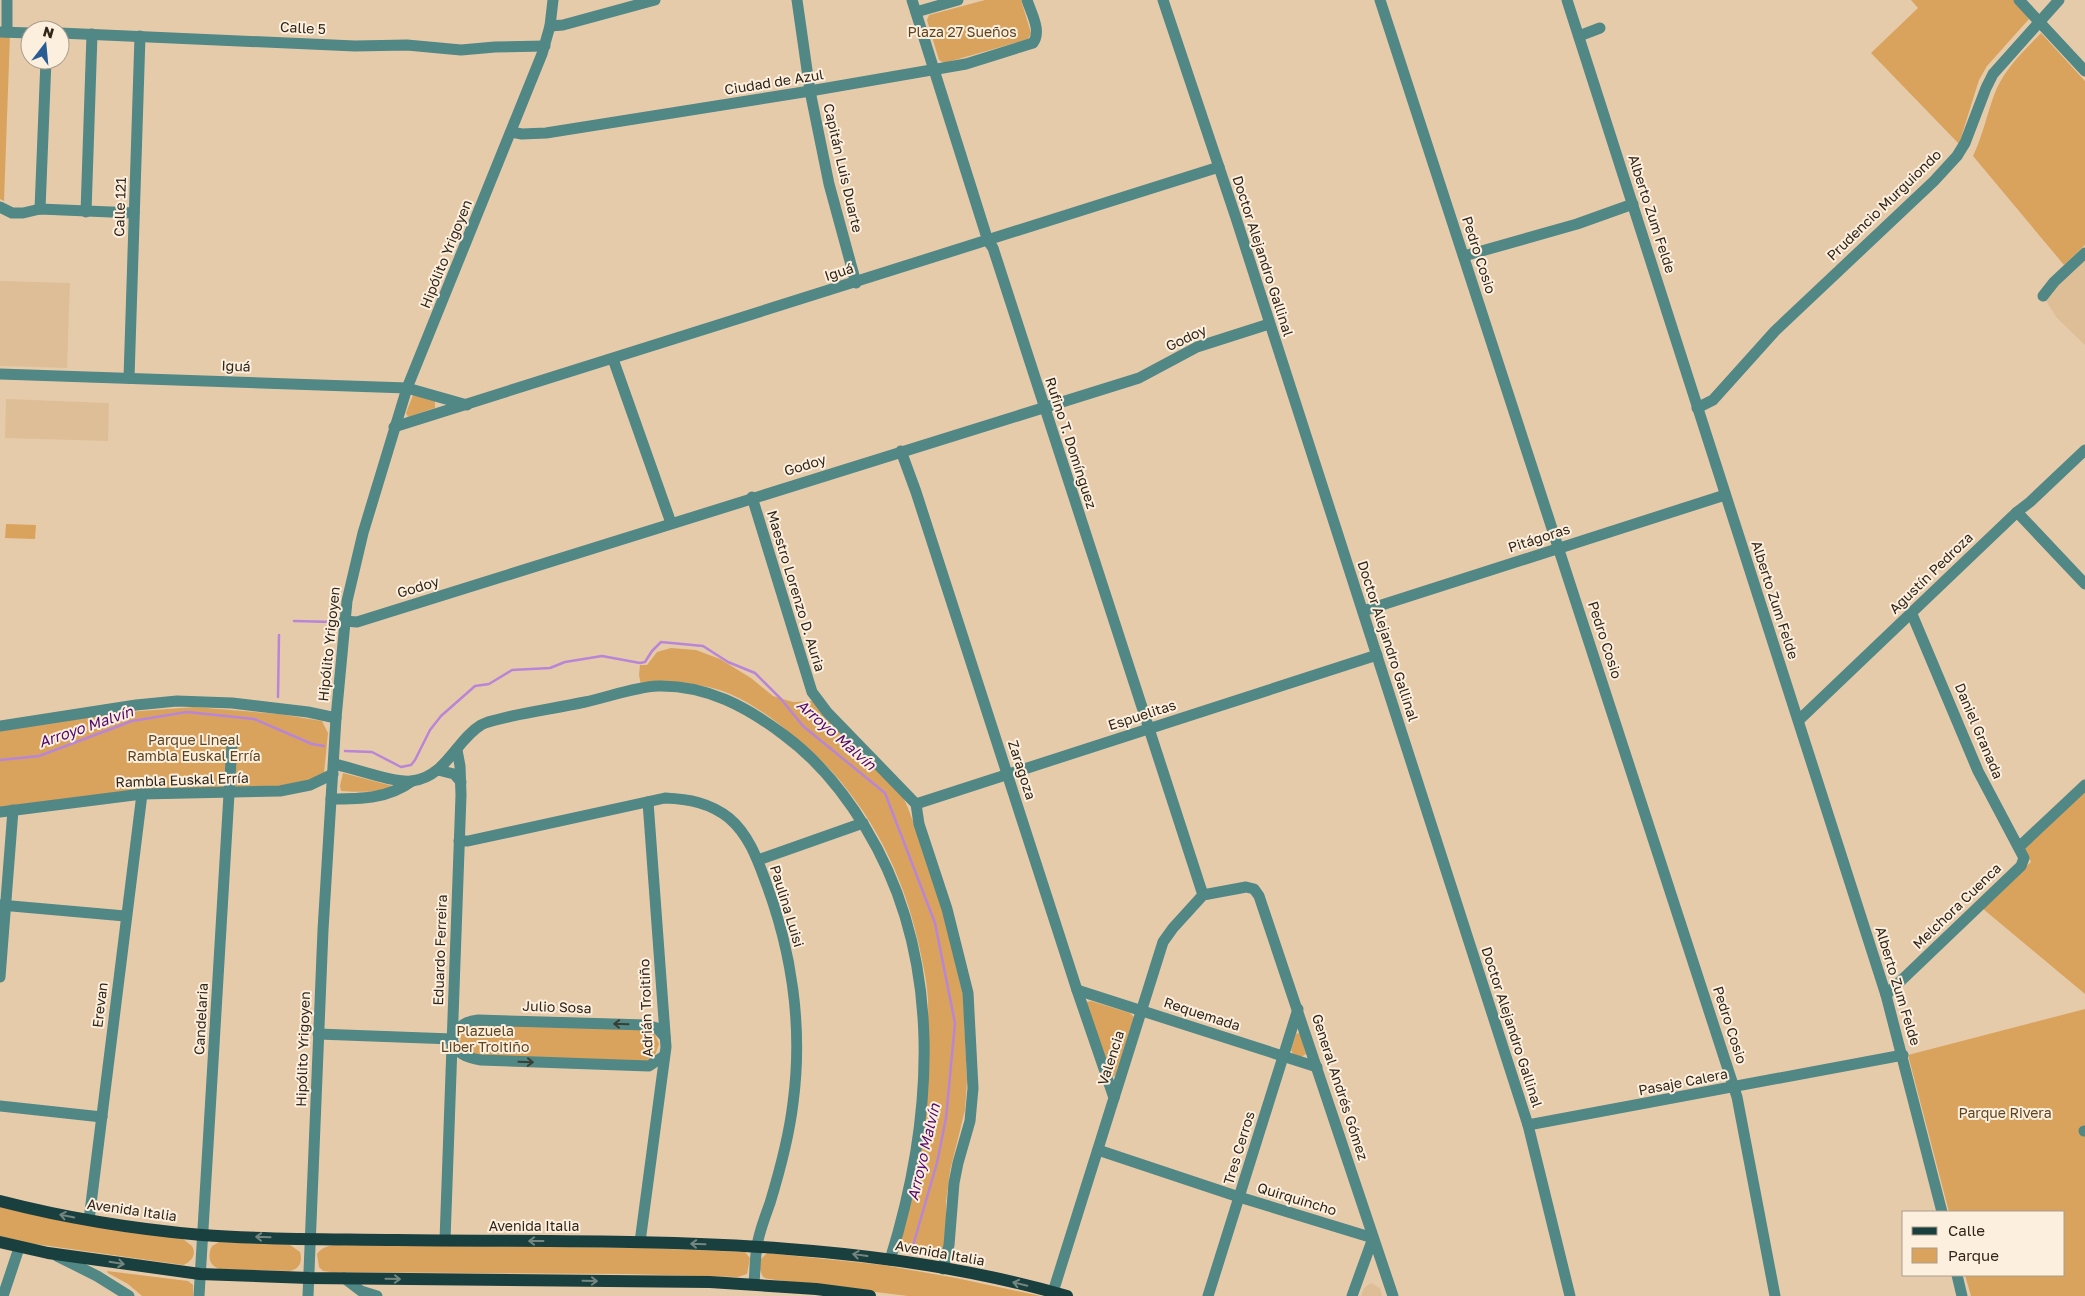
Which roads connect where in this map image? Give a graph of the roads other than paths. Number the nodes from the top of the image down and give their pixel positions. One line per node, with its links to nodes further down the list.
1 (7, 0): 17 (street)
2 (553, 0): 15 (street, Hipólito Yrigoyen)
3 (655, 0): 15 (street)
4 (797, 0): 27 (street, Capitán Luis Duarte)
5 (912, 0): 13 (street, Rufino T. Domínguez)
6 (958, 0): 13 (street)
7 (1027, 0): 25 (street, Ciudad de Azul)
8 (1163, 0): 29 (street, Doctor Alejandro Gallinal)
9 (1380, 0): 37 (street, Pedro Cosio)
10 (1567, 0): 22 (street, Alberto Zum Felde)
11 (2019, 0): 14 (street)
12 (2059, 0): 14 (street, Prudencio Murguiondo)
13 (916, 12): 25 (street, Rufino T. Domínguez)
14 (2038, 22): 26 (street); 48 (street, Prudencio Murguiondo)
15 (550, 26): 23 (street, Hipólito Yrigoyen)
16 (1600, 28): 22 (street)
17 (3, 32): 18 (street)
18 (20, 33)
19 (70, 33): 20 (street, Calle 5)
20 (92, 34): 21 (street, Calle 5); 33 (street)
21 (140, 36): 23 (street, Calle 5); 34 (street, Calle 121)
22 (1579, 36): 30 (street, Alberto Zum Felde)
23 (545, 46): 28 (street, Hipólito Yrigoyen)
24 (46, 70): 32 (street)
25 (933, 70): 27 (street, Ciudad de Azul); 35 (street, Rufino T. Domínguez)
26 (2085, 71)
27 (810, 91): 28 (street, Ciudad de Azul); 38 (street, Capitán Luis Duarte)
28 (511, 132): 44 (street, Hipólito Yrigoyen)
29 (1219, 166): 35 (street, Iguá); 40 (street, Doctor Alejandro Gallinal)
30 (1633, 204): 37 (street); 48 (street, Alberto Zum Felde)
31 (0, 207): 32 (street)
32 (40, 209): 33 (street)
33 (86, 212): 34 (street)
34 (134, 213): 43 (street, Calle 121)
35 (988, 241): 38 (street, Iguá); 47 (street, Rufino T. Domínguez)
36 (2085, 254): 39 (street)
37 (1464, 256): 57 (street, Pedro Cosio)
38 (856, 283): 41 (street, Iguá)
39 (2042, 296)
40 (1269, 324): 47 (street, Godoy); 59 (street, Doctor Alejandro Gallinal)
41 (613, 359): 46 (street, Iguá); 56 (street)
42 (0, 374): 43 (street, Iguá)
43 (130, 378): 44 (street, Iguá)
44 (408, 388): 45 (street, Iguá); 50 (street, Hipólito Yrigoyen)
45 (437, 396): 46 (street, Iguá); 49 (street)
46 (468, 405): 49 (street, Iguá)
47 (1043, 406): 52 (street, Godoy); 66 (street, Rufino T. Domínguez)
48 (1697, 408): 53 (street, Alberto Zum Felde)
49 (437, 414): 50 (street, Iguá)
50 (394, 427): 61 (street, Hipólito Yrigoyen)
51 (2085, 450): 55 (street, Agustín Pedroza)
52 (901, 451): 54 (street, Godoy); 71 (street, Zaragoza)
53 (1725, 495): 57 (street, Pitágoras); 64 (street, Alberto Zum Felde)
54 (752, 497): 56 (street, Godoy); 79 (street, Maestro Lorenzo D. Auria)
55 (2017, 512): 58 (street); 60 (street, Agustín Pedroza)
56 (671, 523): 61 (street, Godoy)
57 (1560, 547): 59 (street, Pitágoras); 102 (street, Pedro Cosio)
58 (2085, 584)
59 (1363, 611): 62 (street, Doctor Alejandro Gallinal)
60 (1911, 612): 64 (street, Agustín Pedroza); 84 (street, Daniel Granada)
61 (344, 621): 63 (street, Hipólito Yrigoyen)
62 (1377, 655): 66 (street, Espuelitas); 106 (street, Doctor Alejandro Gallinal)
63 (336, 718): 65 (street); 69 (street, Hipólito Yrigoyen)
64 (1798, 720): 92 (street, Alberto Zum Felde)
65 (0, 726)
66 (1149, 729): 71 (street, Espuelitas); 87 (street, Rufino T. Domínguez)
67 (232, 744): 75 (street, Candelaria)
68 (457, 750): 70 (street); 73 (street, Eduardo Ferreira); 82 (street)
69 (334, 769): 72 (street); 75 (street, Rambla Euskal Erría); 77 (street, Hipólito Yrigoyen)
70 (438, 770): 72 (street); 73 (street)
71 (1008, 774): 79 (street, Espuelitas); 91 (street, Zaragoza)
72 (412, 781): 77 (street)
73 (460, 782): 83 (street, Eduardo Ferreira)
74 (2085, 785): 84 (street)
75 (229, 793): 76 (street, Rambla Euskal Erría); 112 (street, Candelaria)
76 (142, 794): 80 (street, Rambla Euskal Erría); 89 (street, Erevan)
77 (331, 799): 95 (street, Hipólito Yrigoyen)
78 (648, 802): 83 (street, Paulina Luisi); 86 (street, Paulina Luisi); 96 (street, Adrián Troitiño)
79 (916, 804): 122 (street)
80 (13, 810): 81 (street, Rambla Euskal Erría); 88 (street)
81 (0, 812)
82 (862, 823): 86 (street); 121 (street)
83 (459, 841): 97 (street, Eduardo Ferreira)
84 (2019, 847): 85 (street, Daniel Granada)
85 (2024, 858): 92 (street, Melchora Cuenca)
86 (758, 860): 118 (street, Paulina Luisi)
87 (1203, 895): 93 (street, General Andrés Gómez); 94 (street, Valencia)
88 (3, 905): 89 (street); 90 (street)
89 (125, 916): 105 (street, Erevan)
90 (0, 977)
91 (1077, 990): 94 (street, Requemada); 103 (street, Zaragoza)
92 (1886, 995): 98 (street, Alberto Zum Felde)
93 (1298, 1009): 100 (street, Tres Cerros); 101 (street, General Andrés Gómez)
94 (1142, 1010): 100 (street, Requemada); 103 (street, Valencia)
95 (318, 1034): 97 (street); 114 (street, Hipólito Yrigoyen)
96 (665, 1037): 97 (street, Julio Sosa, one-way to 97); 99 (street, Adrián Troitiño)
97 (452, 1039): 99 (street, one-way to 99); 115 (street, Eduardo Ferreira)
98 (1903, 1055): 102 (street, Pasaje Calera); 110 (street, Alberto Zum Felde)
99 (664, 1056): 117 (street, Adrián Troitiño)
100 (1283, 1057): 101 (street, Requemada); 108 (street, Tres Cerros)
101 (1317, 1067): 113 (street, General Andrés Gómez)
102 (1734, 1087): 106 (street, Pasaje Calera); 140 (street, Pedro Cosio)
103 (1114, 1098): 107 (street, Valencia)
104 (0, 1106): 105 (street)
105 (102, 1117): 111 (street, Erevan)
106 (1528, 1125): 139 (street, Doctor Alejandro Gallinal)
107 (1098, 1150): 108 (street, Quirquincho); 128 (street, Valencia)
108 (1239, 1197): 113 (street, Quirquincho); 136 (street, Tres Cerros)
109 (0, 1200): 111 (main road, Avenida Italia, one-way to 109)
110 (1942, 1211)
111 (89, 1220): 112 (main road, Avenida Italia)
112 (203, 1235): 114 (main road, Avenida Italia, one-way to 112); 123 (street, Candelaria)
113 (1373, 1238): 137 (street); 138 (street, General Andrés Gómez)
114 (312, 1239): 115 (main road, Avenida Italia); 125 (street, Hipólito Yrigoyen)
115 (444, 1240): 117 (main road, Avenida Italia, one-way to 115)
116 (0, 1242): 119 (main road)
117 (640, 1242): 118 (main road, Avenida Italia, one-way to 117)
118 (757, 1245): 121 (main road, Avenida Italia, one-way to 118); 127 (street, Paulina Luisi)
119 (19, 1248): 120 (main road); 129 (street)
120 (48, 1252): 123 (main road, one-way to 123); 130 (street)
121 (890, 1260): 122 (main road, Avenida Italia)
122 (943, 1268): 128 (main road, Avenida Italia, one-way to 122)
123 (200, 1274): 125 (main road); 131 (street, Candelaria)
124 (1957, 1276): 141 (street)
125 (309, 1278): 126 (main road); 132 (street, Hipólito Yrigoyen)
126 (344, 1278): 127 (main road, one-way to 127); 133 (street)
127 (754, 1284): 134 (main road)
128 (1052, 1294): 135 (main road, Avenida Italia)
129 (3, 1296)
130 (129, 1296)
131 (199, 1296)
132 (308, 1296)
133 (377, 1296)
134 (870, 1296)
135 (1067, 1296)
136 (1208, 1296)
137 (1352, 1296)
138 (1393, 1296)
139 (1570, 1296)
140 (1775, 1296)
141 (1962, 1296)

